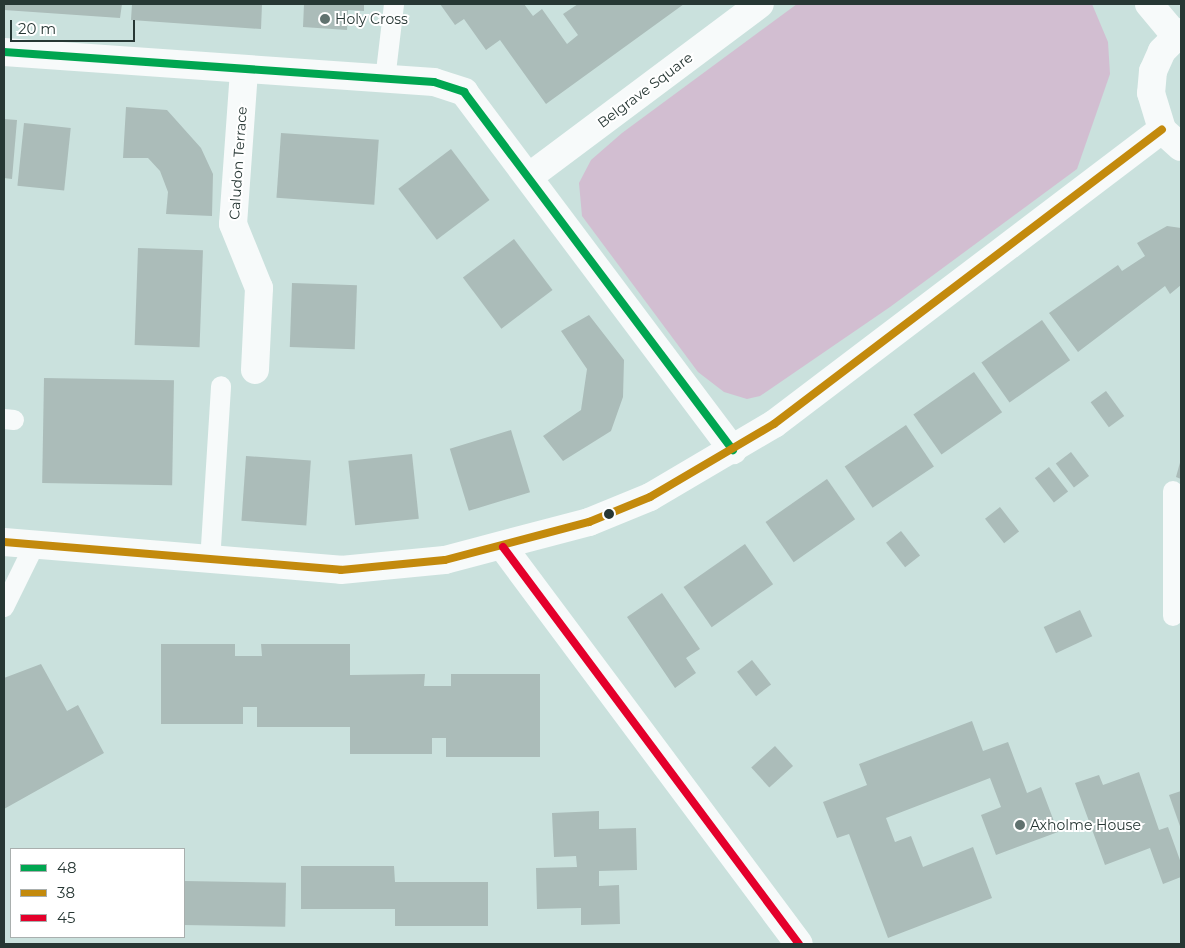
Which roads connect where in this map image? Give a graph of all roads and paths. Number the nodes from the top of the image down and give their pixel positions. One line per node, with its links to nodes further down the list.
1 (394, 4): 7 (lane)
2 (760, 4): 9 (street, Belgrave Square)
3 (1148, 4): 4 (street)
4 (1178, 33): 8 (street)
5 (4, 52): 6 (street)
6 (244, 71): 7 (street); 10 (street, Caludon Terrace)
7 (385, 80): 9 (street)
8 (1171, 139): 12 (street)
9 (530, 176): 12 (street)
10 (255, 370)
11 (222, 386): 17 (lane)
12 (733, 450): 16 (street)
13 (1173, 491): 19 (lane)
14 (4, 542): 15 (street)
15 (34, 546): 17 (street); 18 (lane)
16 (504, 547): 17 (street); 20 (street)
17 (210, 562)
18 (4, 607)
19 (1179, 617)
20 (799, 944)

